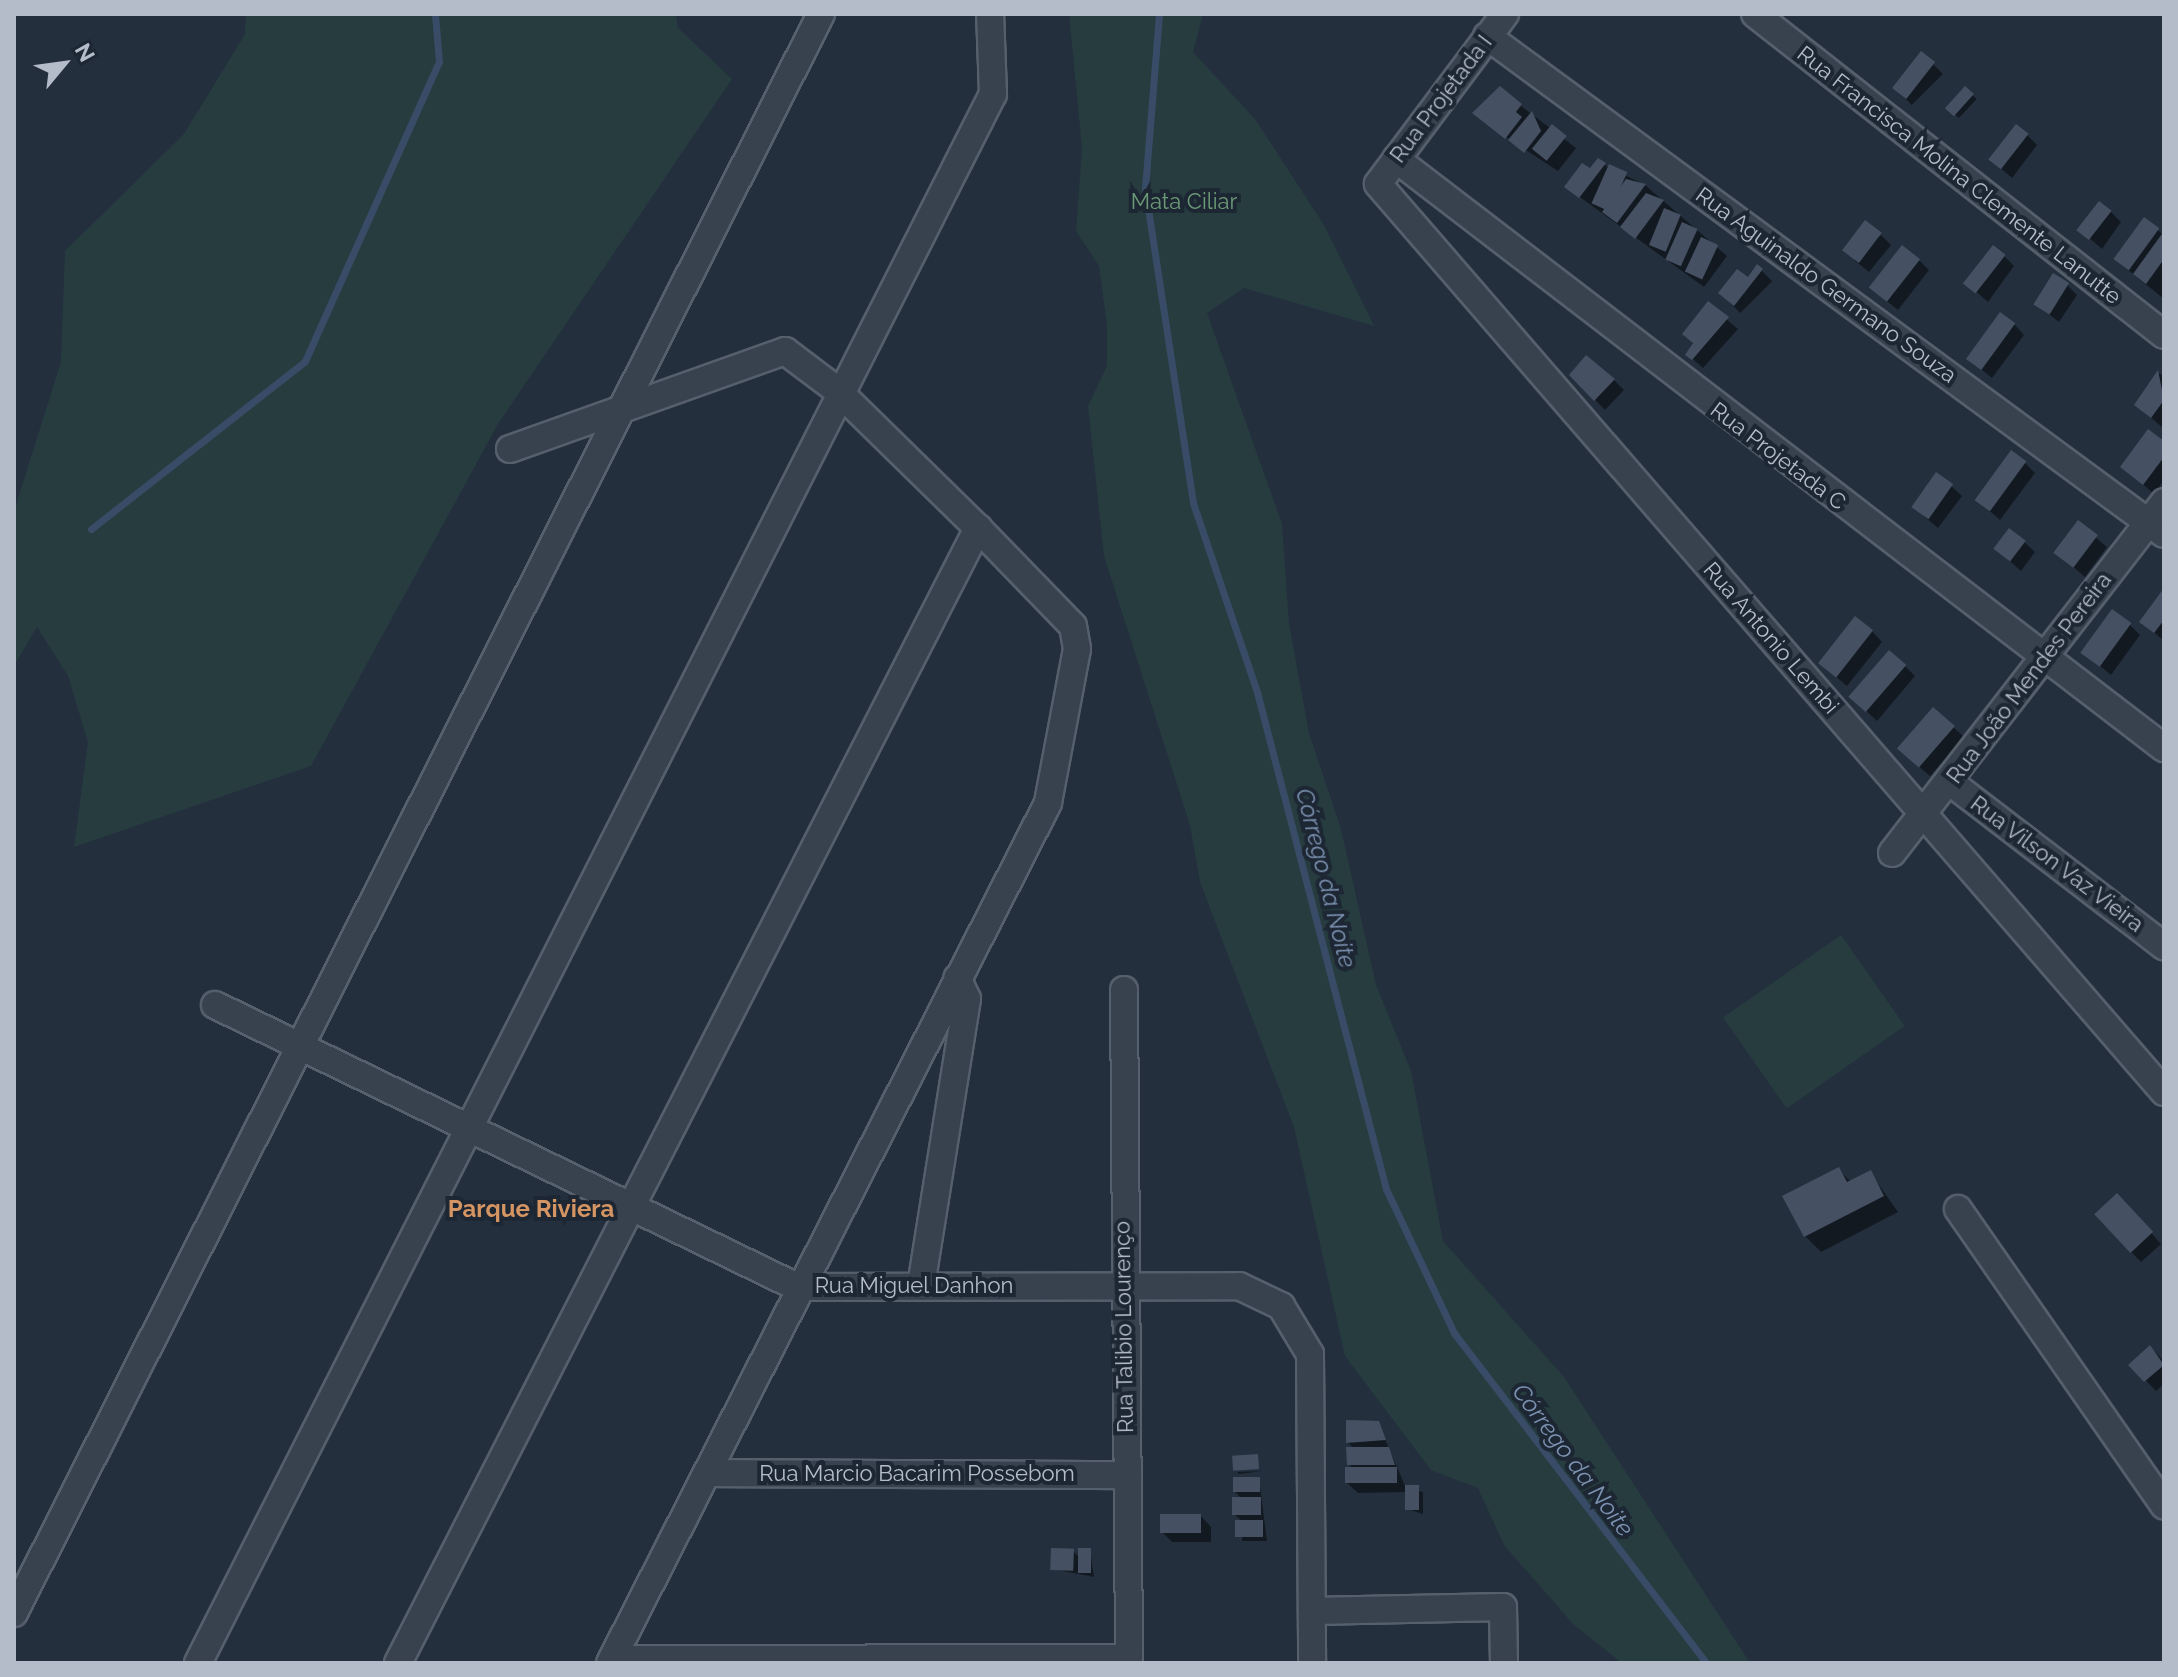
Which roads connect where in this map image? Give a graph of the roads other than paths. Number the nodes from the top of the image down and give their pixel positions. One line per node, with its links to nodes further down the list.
1 (821, 14): 12 (street)
2 (990, 14): 11 (street)
3 (1505, 14): 5 (street, Rua Projetada I)
4 (1755, 14): 10 (street, Rua Francisca Molina Clemente Lanutte)
5 (1487, 36): 6 (street, Rua Projetada I); 14 (street, Rua Aguinaldo Germano Souza)
6 (1396, 159): 7 (street, Rua Projetada I); 8 (street, Rua Projetada C)
7 (1378, 184): 9 (street, Rua Antonio Lembi)
8 (1459, 212): 9 (street); 16 (street, Rua Projetada C)
9 (1431, 246): 19 (street, Rua Antonio Lembi)
10 (2164, 335)
11 (837, 390): 12 (street); 15 (street); 27 (street)
12 (625, 408): 13 (street); 25 (street)
13 (510, 449)
14 (2159, 520): 16 (street, Rua João Mendes Pereira)
15 (978, 528): 22 (street); 28 (street)
16 (2043, 657): 17 (street, Rua Projetada C); 18 (street, Rua João Mendes Pereira)
17 (2164, 748)
18 (1950, 782): 19 (street, Rua João Mendes Pereira); 21 (street, Rua Vilson Vaz Vieira)
19 (1923, 815): 20 (street, Rua João Mendes Pereira); 26 (street, Rua Antonio Lembi)
20 (1892, 853)
21 (2164, 946)
22 (957, 978): 31 (street); 32 (street)
23 (1124, 990): 30 (street, Rua Talibio Lourenço)
24 (215, 1005): 25 (street, Rua Miguel Danhon)
25 (301, 1047): 27 (street, Rua Miguel Danhon); 37 (street)
26 (2164, 1092)
27 (467, 1127): 28 (street, Rua Miguel Danhon); 40 (street)
28 (630, 1207): 32 (street, Rua Miguel Danhon); 41 (street)
29 (1958, 1209): 35 (street)
30 (1122, 1285): 31 (street, Rua Miguel Danhon); 34 (street, Rua Talibio Lourenço); 36 (street, Rua Miguel Danhon)
31 (921, 1286): 32 (street, Rua Miguel Danhon)
32 (797, 1287): 33 (street)
33 (709, 1473): 34 (street, Rua Marcio Bacarim Possebom); 39 (street)
34 (1126, 1475): 38 (street, Rua Talibio Lourenço)
35 (2164, 1505)
36 (1312, 1611): 42 (street); 43 (street)
37 (14, 1613)
38 (1129, 1660): 39 (street)
39 (611, 1661)
40 (198, 1663)
41 (398, 1663)
42 (1312, 1663)
43 (1504, 1663)

